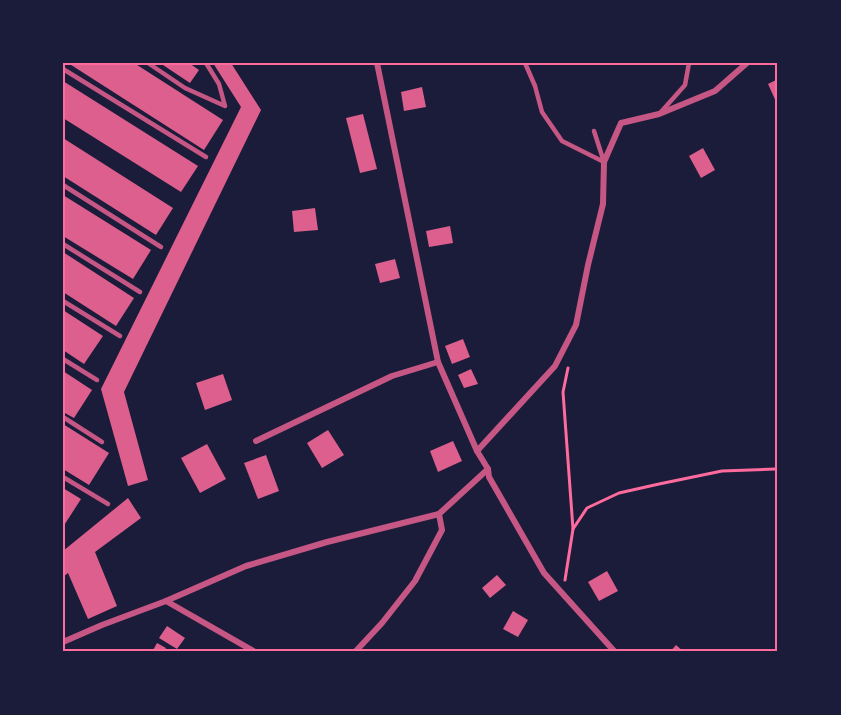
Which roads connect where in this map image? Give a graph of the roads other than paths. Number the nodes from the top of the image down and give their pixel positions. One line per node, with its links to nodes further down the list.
1 (148, 63): 2 (lane)
2 (206, 63)
3 (378, 63): 19 (street)
4 (525, 63): 11 (lane)
5 (689, 63): 8 (lane)
6 (747, 63): 8 (street)
7 (63, 69): 10 (lane)
8 (659, 114): 11 (street)
9 (594, 131): 11 (lane)
10 (206, 157)
11 (604, 162): 24 (street)
12 (63, 185): 14 (lane)
13 (63, 244): 15 (lane)
14 (161, 247)
15 (140, 292)
16 (63, 301): 17 (lane)
17 (120, 336)
18 (63, 358): 20 (lane)
19 (438, 362): 22 (street); 24 (street)
20 (97, 380)
21 (63, 417): 23 (lane)
22 (256, 441)
23 (102, 442)
24 (477, 451): 25 (street)
25 (488, 469): 28 (street); 33 (street)
26 (63, 477): 27 (lane)
27 (108, 504)
28 (439, 514): 29 (street); 32 (street)
29 (166, 601): 30 (street); 31 (street)
30 (63, 642)
31 (255, 652)
32 (355, 652)
33 (615, 652)

